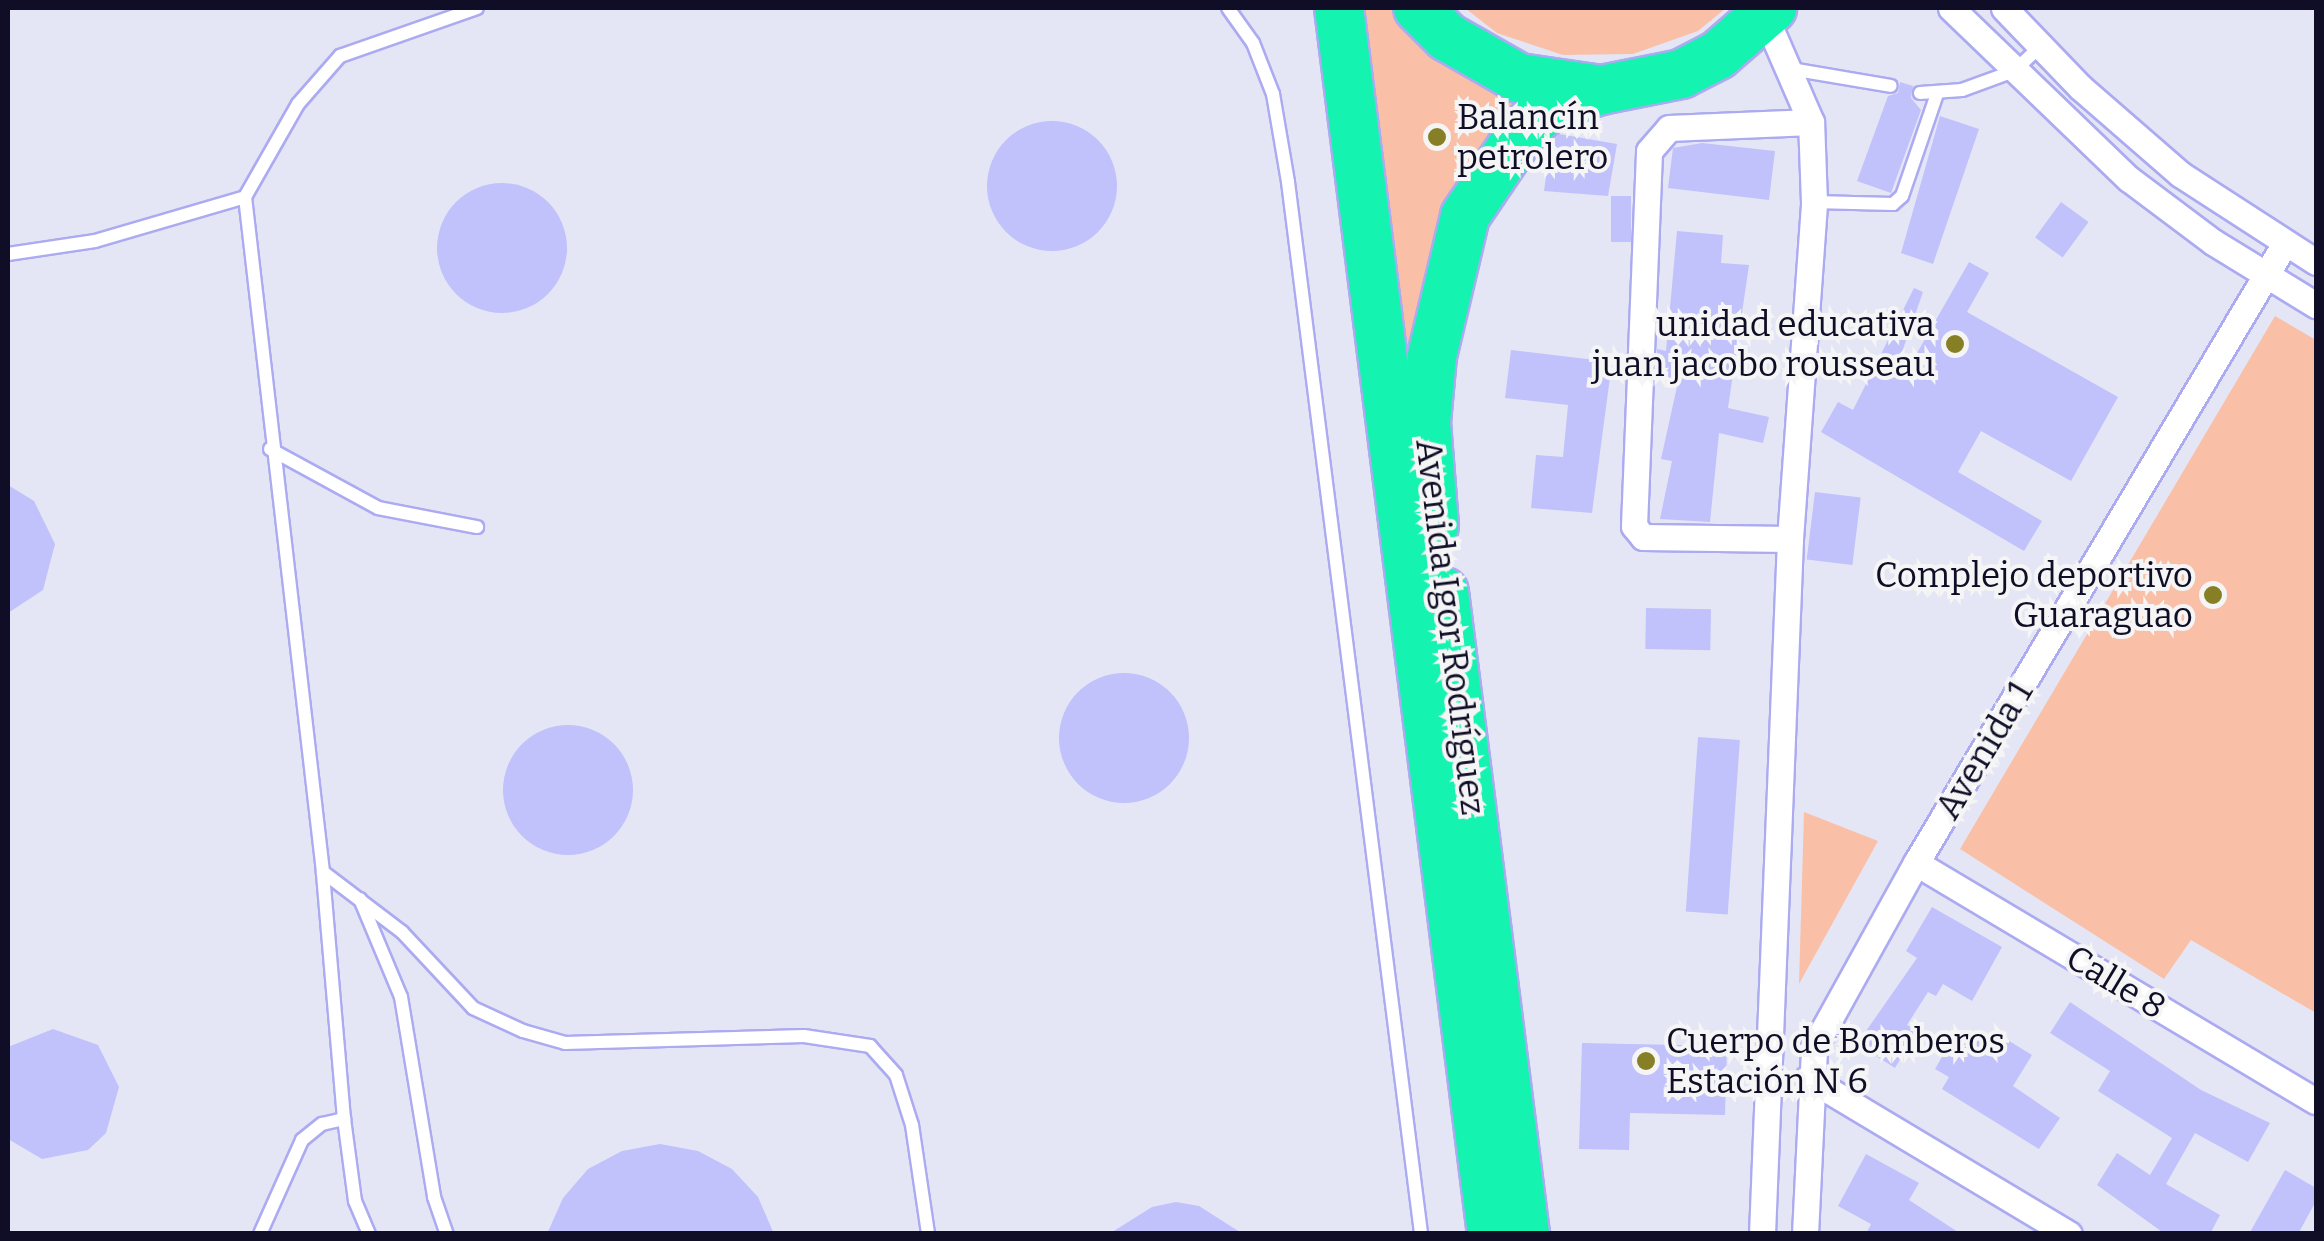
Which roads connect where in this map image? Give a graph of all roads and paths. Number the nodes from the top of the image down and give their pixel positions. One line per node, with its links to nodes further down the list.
1 (479, 8): 16 (lane)
2 (1228, 8): 36 (lane)
3 (1418, 8): 12 (highway)
4 (1952, 8): 10 (street)
5 (2004, 8): 8 (street)
6 (1768, 12): 9 (street); 12 (highway)
7 (1341, 14): 37 (highway, Avenida Igor Rodríguez)
8 (2040, 47): 10 (lane); 18 (street)
9 (1791, 69): 11 (lane); 15 (street)
10 (2014, 71): 14 (lane); 21 (street)
11 (1891, 86)
12 (1601, 90): 38 (highway, Avenida Igor Rodríguez)
13 (1920, 93): 14 (lane)
14 (1936, 94): 17 (lane)
15 (1810, 122): 17 (street); 25 (street)
16 (245, 197): 19 (lane); 23 (lane)
17 (1814, 202): 25 (street)
18 (2285, 243): 20 (street); 21 (street, Avenida 1)
19 (9, 254)
20 (2316, 262)
21 (2268, 275): 22 (street); 26 (street, Avenida 1)
22 (2316, 305)
23 (270, 449): 24 (lane); 27 (lane)
24 (477, 527)
25 (1790, 540): 39 (street)
26 (1916, 863): 29 (street, Avenida 1); 30 (street, Calle 8)
27 (323, 872): 28 (lane); 31 (lane)
28 (359, 896): 34 (lane); 35 (lane)
29 (1808, 1078): 40 (street, Avenida 1); 41 (street)
30 (2316, 1101)
31 (344, 1119): 32 (lane); 33 (lane)
32 (260, 1234)
33 (370, 1234)
34 (447, 1234)
35 (928, 1234)
36 (1422, 1234)
37 (1492, 1234)
38 (1525, 1234)
39 (1762, 1234)
40 (1805, 1234)
41 (2069, 1234)

